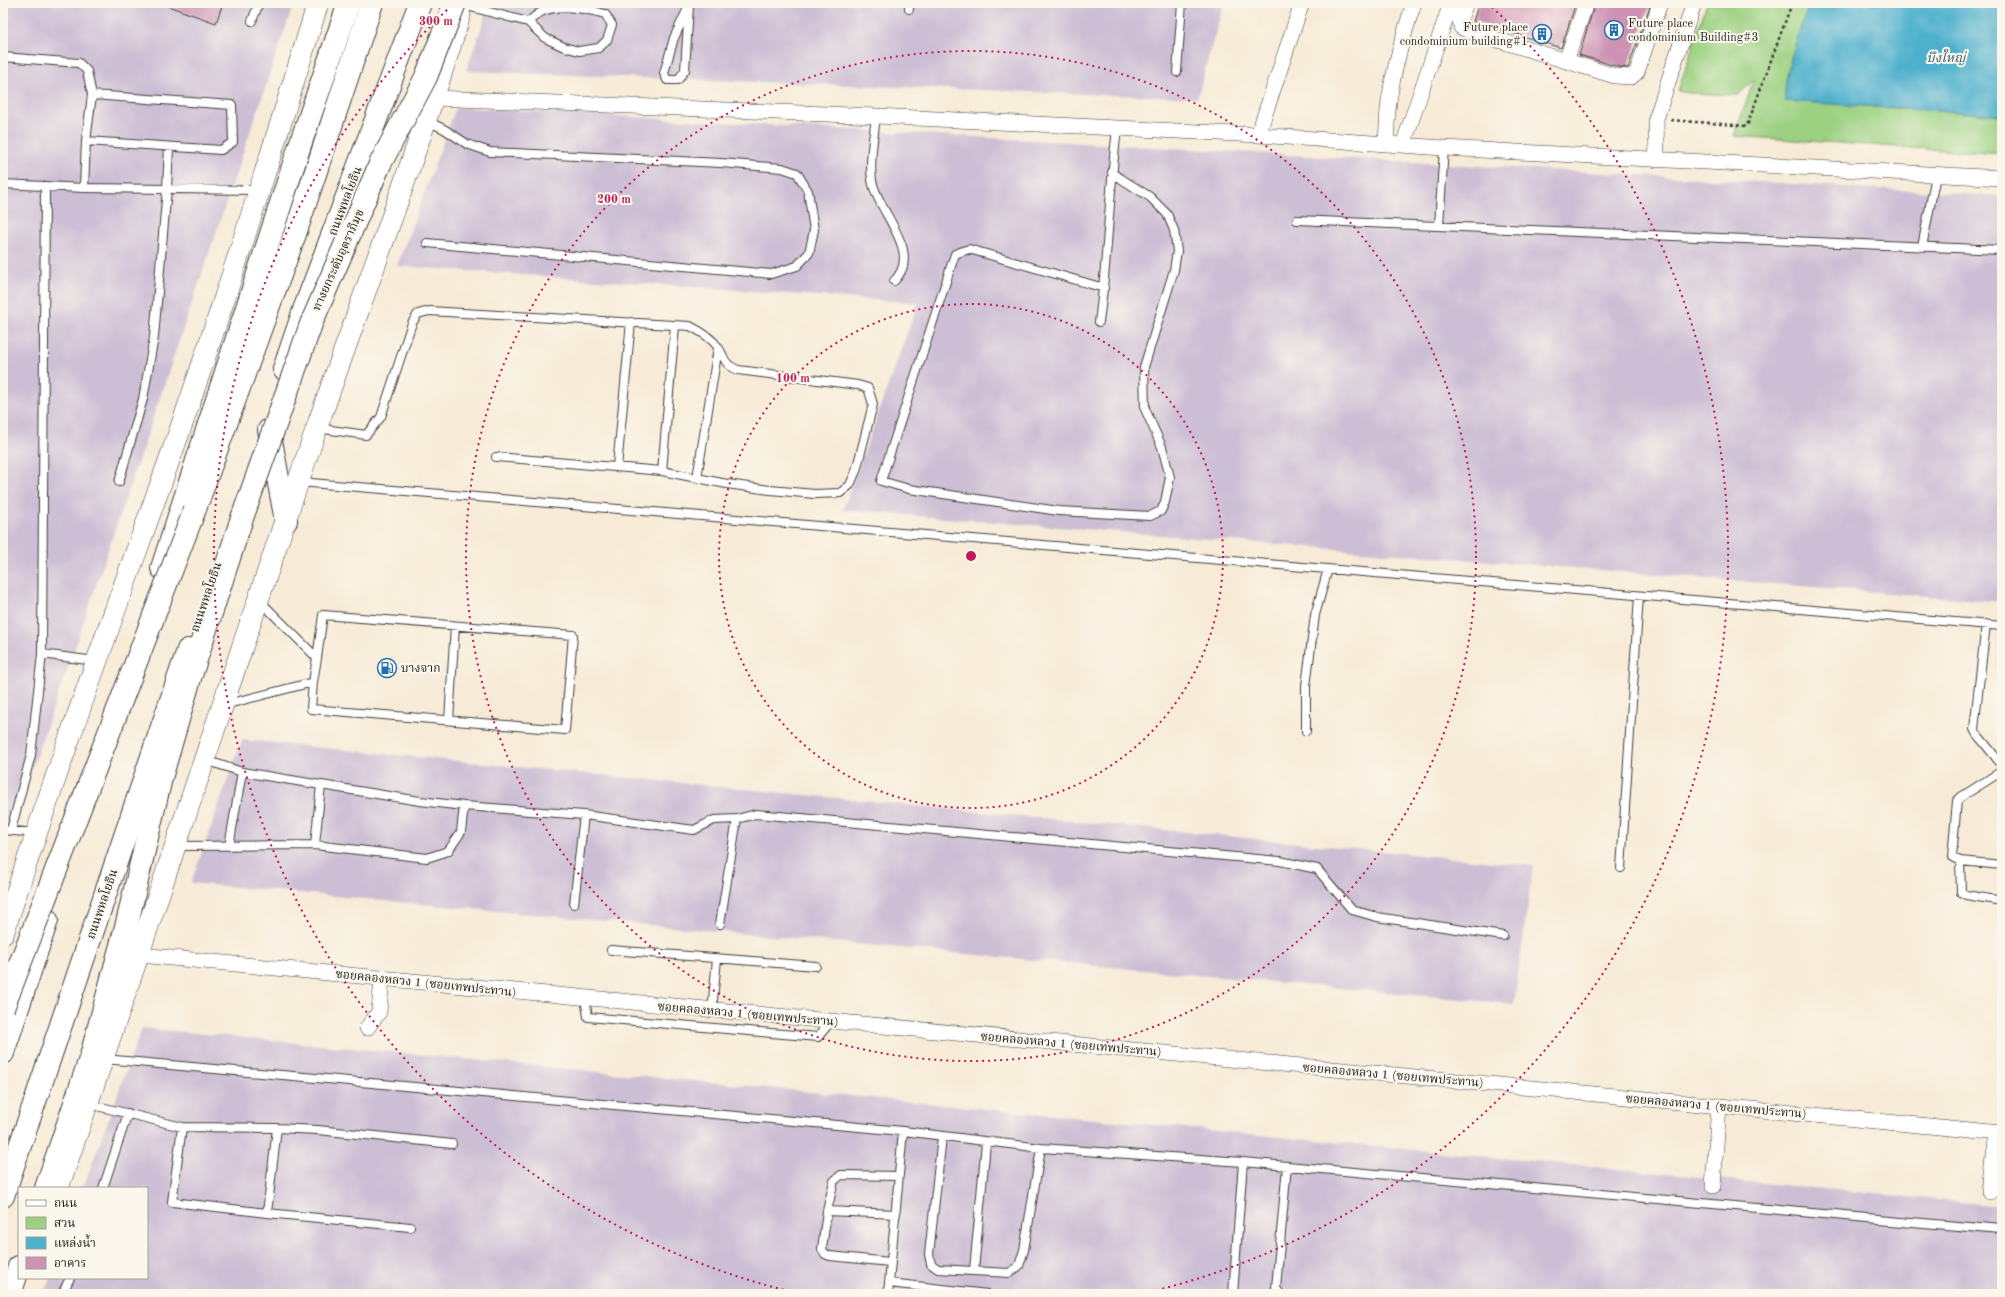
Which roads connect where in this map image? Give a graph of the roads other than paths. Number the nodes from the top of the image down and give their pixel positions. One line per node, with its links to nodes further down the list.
1 (259, 3): 16 (lane)
2 (318, 3): 40 (main road)
3 (349, 3): 105 (highway)
4 (372, 3): 101 (highway, bridge)
5 (420, 3): 52 (highway, ถนนพหลโยธิน)
6 (1182, 3): 20 (lane)
7 (1302, 3): 26 (street)
8 (1414, 3): 28 (street)
9 (1451, 3): 29 (street)
10 (1466, 3): 19 (street)
11 (1586, 3): 19 (street)
12 (1660, 3): 19 (street)
13 (1694, 3): 32 (street)
14 (460, 4): 17 (lane); 22 (main road); 122 (highway, ทางยกระดับอุตราภิมุข, bridge)
15 (690, 4): 15 (lane)
16 (252, 21)
17 (528, 22): 17 (lane)
18 (3, 57): 21 (lane)
19 (1566, 61)
20 (1177, 72)
21 (92, 96): 27 (lane); 30 (lane)
22 (434, 98): 23 (street); 24 (main road)
23 (876, 116): 25 (street); 46 (lane)
24 (427, 121): 43 (lane); 53 (main road)
25 (1117, 129): 26 (street); 33 (lane)
26 (1258, 135): 28 (street)
27 (86, 141): 30 (lane); 38 (lane)
28 (1386, 144): 29 (street)
29 (1403, 145): 31 (street)
30 (168, 147): 39 (lane)
31 (1444, 148): 32 (street); 42 (lane)
32 (1657, 160): 34 (street)
33 (1112, 173): 47 (lane); 47 (lane)
34 (1936, 175): 35 (street); 44 (lane)
35 (2002, 178)
36 (3, 184): 37 (lane)
37 (45, 187): 38 (lane); 67 (lane)
38 (84, 188): 39 (lane)
39 (167, 188): 40 (lane); 58 (lane)
40 (261, 190): 69 (main road)
41 (1297, 220): 42 (lane)
42 (1439, 226): 44 (lane)
43 (427, 243)
44 (1922, 247): 45 (lane)
45 (2002, 250)
46 (894, 280)
47 (1104, 288): 49 (lane)
48 (632, 322): 50 (lane); 53 (lane); 55 (lane)
49 (1099, 322)
50 (675, 326): 51 (lane); 56 (lane)
51 (718, 347): 57 (lane); 57 (lane)
52 (267, 419): 60 (highway); 126 (highway, ถนนพหลโยธิน)
53 (317, 428): 59 (main road)
54 (496, 457): 55 (lane)
55 (617, 467): 56 (lane)
56 (662, 471): 57 (lane)
57 (697, 478)
58 (119, 482)
59 (299, 482): 60 (main road); 61 (lane)
60 (286, 521): 63 (main road)
61 (1328, 568): 62 (lane); 73 (lane)
62 (1639, 596): 64 (lane); 89 (lane)
63 (259, 600): 68 (lane); 71 (main road)
64 (1986, 624): 66 (lane); 75 (lane)
65 (455, 626): 68 (lane); 72 (lane); 72 (lane)
66 (2002, 626)
67 (42, 654): 69 (lane); 82 (lane)
68 (317, 658): 70 (lane)
69 (96, 661): 83 (main road)
70 (313, 682): 71 (lane); 72 (lane)
71 (224, 705): 74 (main road)
72 (449, 720)
73 (1306, 731)
74 (205, 760): 77 (lane); 85 (main road)
75 (2002, 765)
76 (2002, 771): 87 (lane)
77 (242, 772): 78 (lane); 86 (lane)
78 (321, 785): 79 (lane); 84 (lane)
79 (464, 806): 80 (lane); 84 (lane)
80 (584, 815): 81 (lane); 91 (lane)
81 (737, 819): 92 (lane); 94 (lane)
82 (7, 830): 83 (lane)
83 (36, 833): 93 (main road)
84 (315, 845): 86 (lane)
85 (176, 846): 86 (lane); 96 (main road)
86 (229, 846)
87 (1960, 861): 88 (lane); 90 (lane)
88 (2002, 865)
89 (1621, 868)
90 (2002, 901)
91 (574, 904)
92 (720, 924)
93 (3, 934)
94 (1503, 936)
95 (612, 950): 97 (lane)
96 (140, 955): 99 (street, ซอยคลองหลวง 1 (ซอยเทพประทาน)); 106 (main road)
97 (717, 959): 98 (lane); 102 (lane)
98 (816, 966)
99 (382, 978): 100 (street, ซอยคลองหลวง 1 (ซอยเทพประทาน)); 104 (street)
100 (585, 998): 102 (street, ซอยคลองหลวง 1 (ซอยเทพประทาน)); 103 (lane)
101 (3, 1008)
102 (712, 1010): 103 (street, ซอยคลองหลวง 1 (ซอยเทพประทาน))
103 (831, 1022): 108 (street, ซอยคลองหลวง 1 (ซอยเทพประทาน))
104 (366, 1028)
105 (3, 1053)
106 (103, 1059): 107 (main road); 112 (lane)
107 (88, 1103): 109 (lane); 123 (main road)
108 (1719, 1106): 113 (street, ซอยคลองหลวง 1 (ซอยเทพประทาน)); 121 (street)
109 (128, 1113): 110 (lane); 124 (lane)
110 (182, 1127): 111 (lane); 128 (lane)
111 (277, 1128): 116 (lane); 128 (lane)
112 (904, 1131): 114 (lane); 120 (lane)
113 (2000, 1133): 125 (street)
114 (942, 1137): 115 (lane); 133 (lane)
115 (986, 1142): 117 (lane); 133 (lane)
116 (452, 1144)
117 (1041, 1148): 118 (lane); 133 (lane)
118 (1243, 1162): 119 (lane); 141 (lane)
119 (1287, 1166): 131 (lane); 142 (lane)
120 (899, 1176): 127 (lane); 129 (lane)
121 (1713, 1186)
122 (46, 1187)
123 (58, 1187)
124 (103, 1187)
125 (1990, 1192)
126 (3, 1196)
127 (827, 1211): 129 (lane); 132 (lane)
128 (267, 1213): 130 (lane)
129 (896, 1214): 132 (lane)
130 (410, 1227)
131 (2002, 1230)
132 (890, 1262): 136 (lane)
133 (974, 1270)
134 (20, 1279): 137 (highway)
135 (70, 1279): 138 (lane)
136 (889, 1284): 139 (lane); 140 (lane)
137 (20, 1290)
138 (62, 1294)
139 (888, 1294)
140 (986, 1294)
141 (1233, 1294)
142 (1280, 1294)

